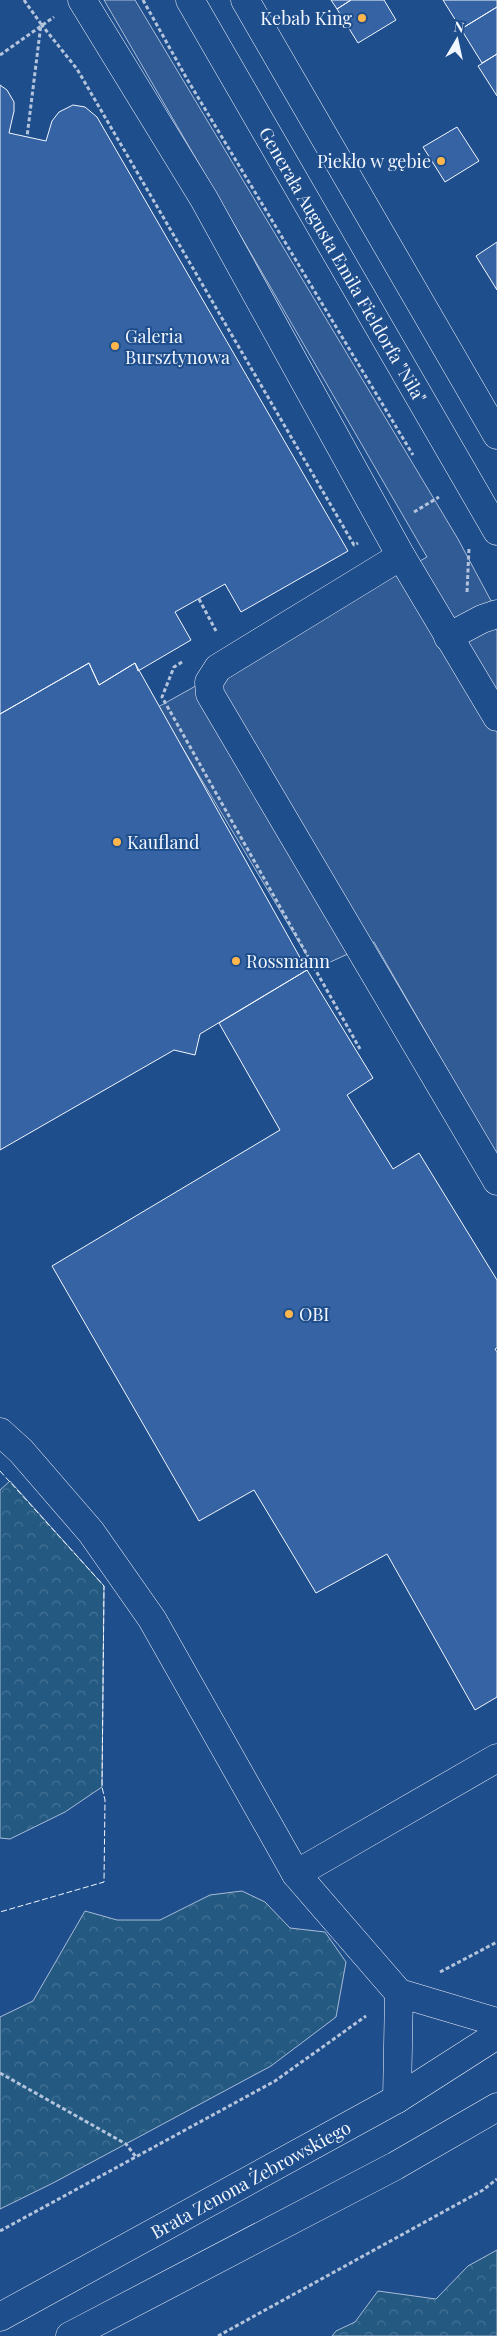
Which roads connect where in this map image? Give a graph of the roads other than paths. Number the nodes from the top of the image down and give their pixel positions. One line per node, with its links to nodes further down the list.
1 (82, 0): 6 (street)
2 (190, 0): 5 (street, Generała Augusta Emila Fieldorfa "Nila")
3 (245, 0): 4 (street)
4 (497, 435)
5 (497, 531)
6 (401, 556): 8 (street); 10 (street)
7 (489, 616): 8 (street)
8 (448, 637): 9 (street)
9 (497, 717)
10 (497, 1182)
11 (0, 1432): 13 (street)
12 (497, 1758): 13 (street)
13 (296, 1874): 14 (street)
14 (399, 1993): 15 (street); 17 (street)
15 (497, 2022)
16 (497, 2035): 17 (street, Brata Zenona Żebrowskiego)
17 (397, 2099): 19 (street, Brata Zenona Żebrowskiego)
18 (497, 2107): 20 (street)
19 (0, 2317)
20 (70, 2336)

